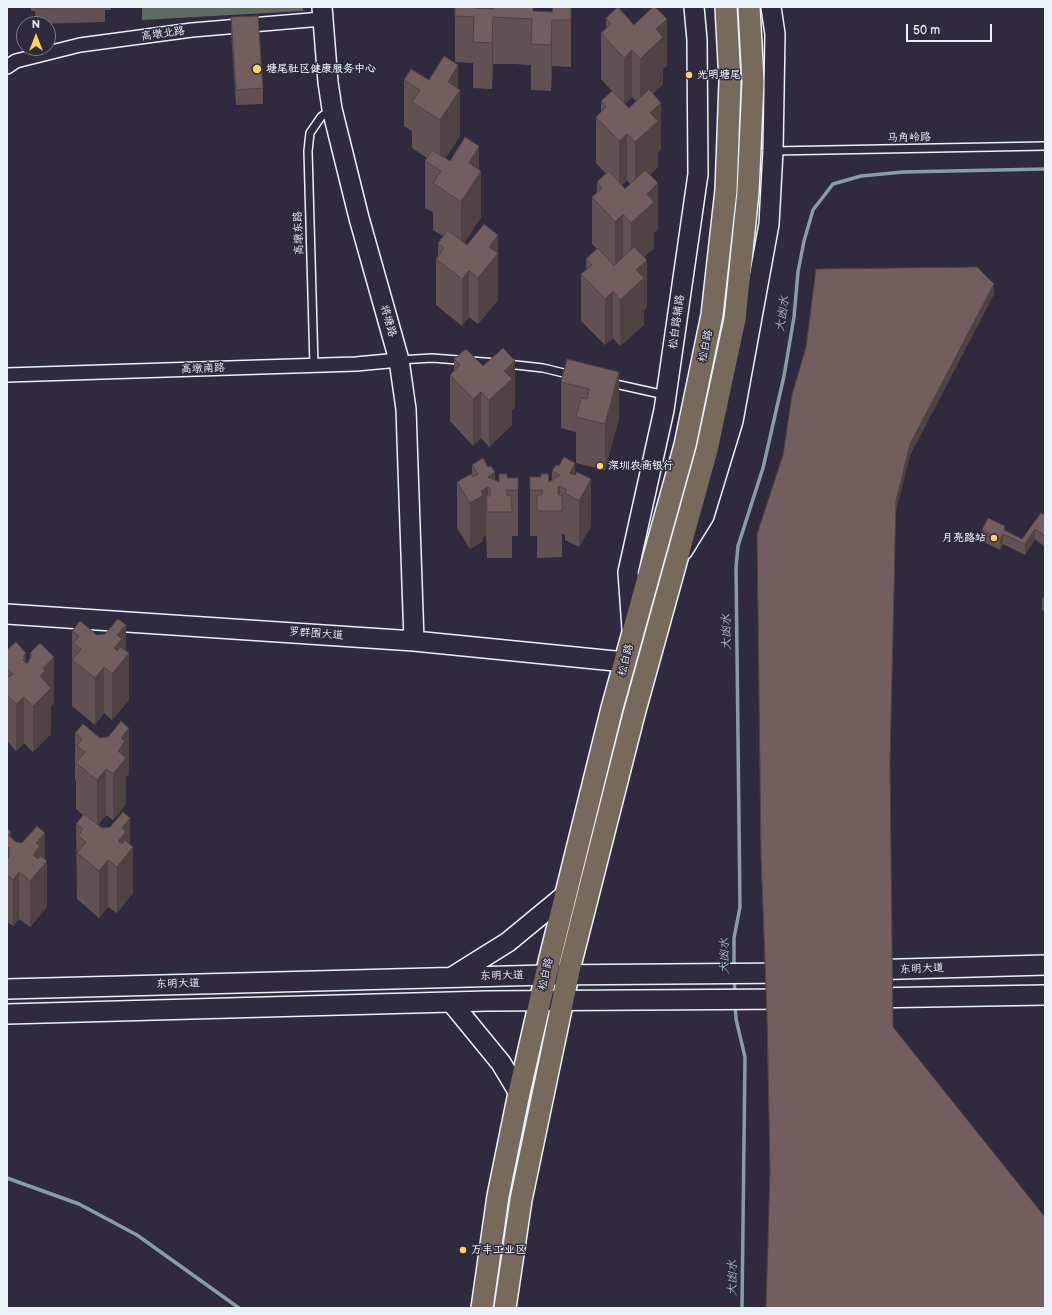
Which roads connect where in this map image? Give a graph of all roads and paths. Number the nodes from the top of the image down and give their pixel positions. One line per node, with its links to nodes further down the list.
1 (694, 7): 15 (main road, 松白路辅路)
2 (726, 7): 18 (main road, 松白路)
3 (749, 7): 16 (main road, 松白路)
4 (771, 7): 9 (main road)
5 (322, 13): 6 (street, 高墩北路); 7 (main road, 将塘路)
6 (7, 67)
7 (332, 109): 10 (main road, 将塘路); 11 (lane, 高墩东路)
8 (1045, 146): 9 (lane, 马角岭路)
9 (773, 151): 16 (main road)
10 (399, 360): 11 (street, 高墩南路); 13 (lane); 19 (main road, 将塘路)
11 (314, 366): 12 (street, 高墩南路)
12 (7, 375)
13 (581, 377)
14 (603, 382): 15 (lane)
15 (666, 395): 18 (main road, 松白路辅路)
16 (676, 560): 26 (main road, 松白路)
17 (7, 614): 19 (main road, 罗群围大道)
18 (632, 634): 20 (main road, 松白路)
19 (414, 641): 20 (main road, 罗群围大道)
20 (625, 662): 21 (main road, 松白路)
21 (565, 895): 25 (main road, 松白路); 27 (main road)
22 (1045, 965): 23 (main road, 东明大道)
23 (848, 971)
24 (808, 972): 26 (main road, 东明大道)
25 (546, 975): 26 (main road, 东明大道); 27 (main road, 东明大道); 32 (main road, 松白路)
26 (569, 975): 34 (main road, 松白路)
27 (451, 978): 28 (main road, 东明大道)
28 (7, 989)
29 (1045, 995): 31 (main road)
30 (808, 998): 34 (main road)
31 (848, 998)
32 (540, 1001): 33 (main road); 34 (main road); 36 (main road, 松白路)
33 (452, 1002): 35 (main road); 36 (main road)
34 (563, 1002): 38 (main road, 松白路)
35 (7, 1014)
36 (519, 1093): 37 (main road, 松白路)
37 (482, 1308)
38 (505, 1308)

